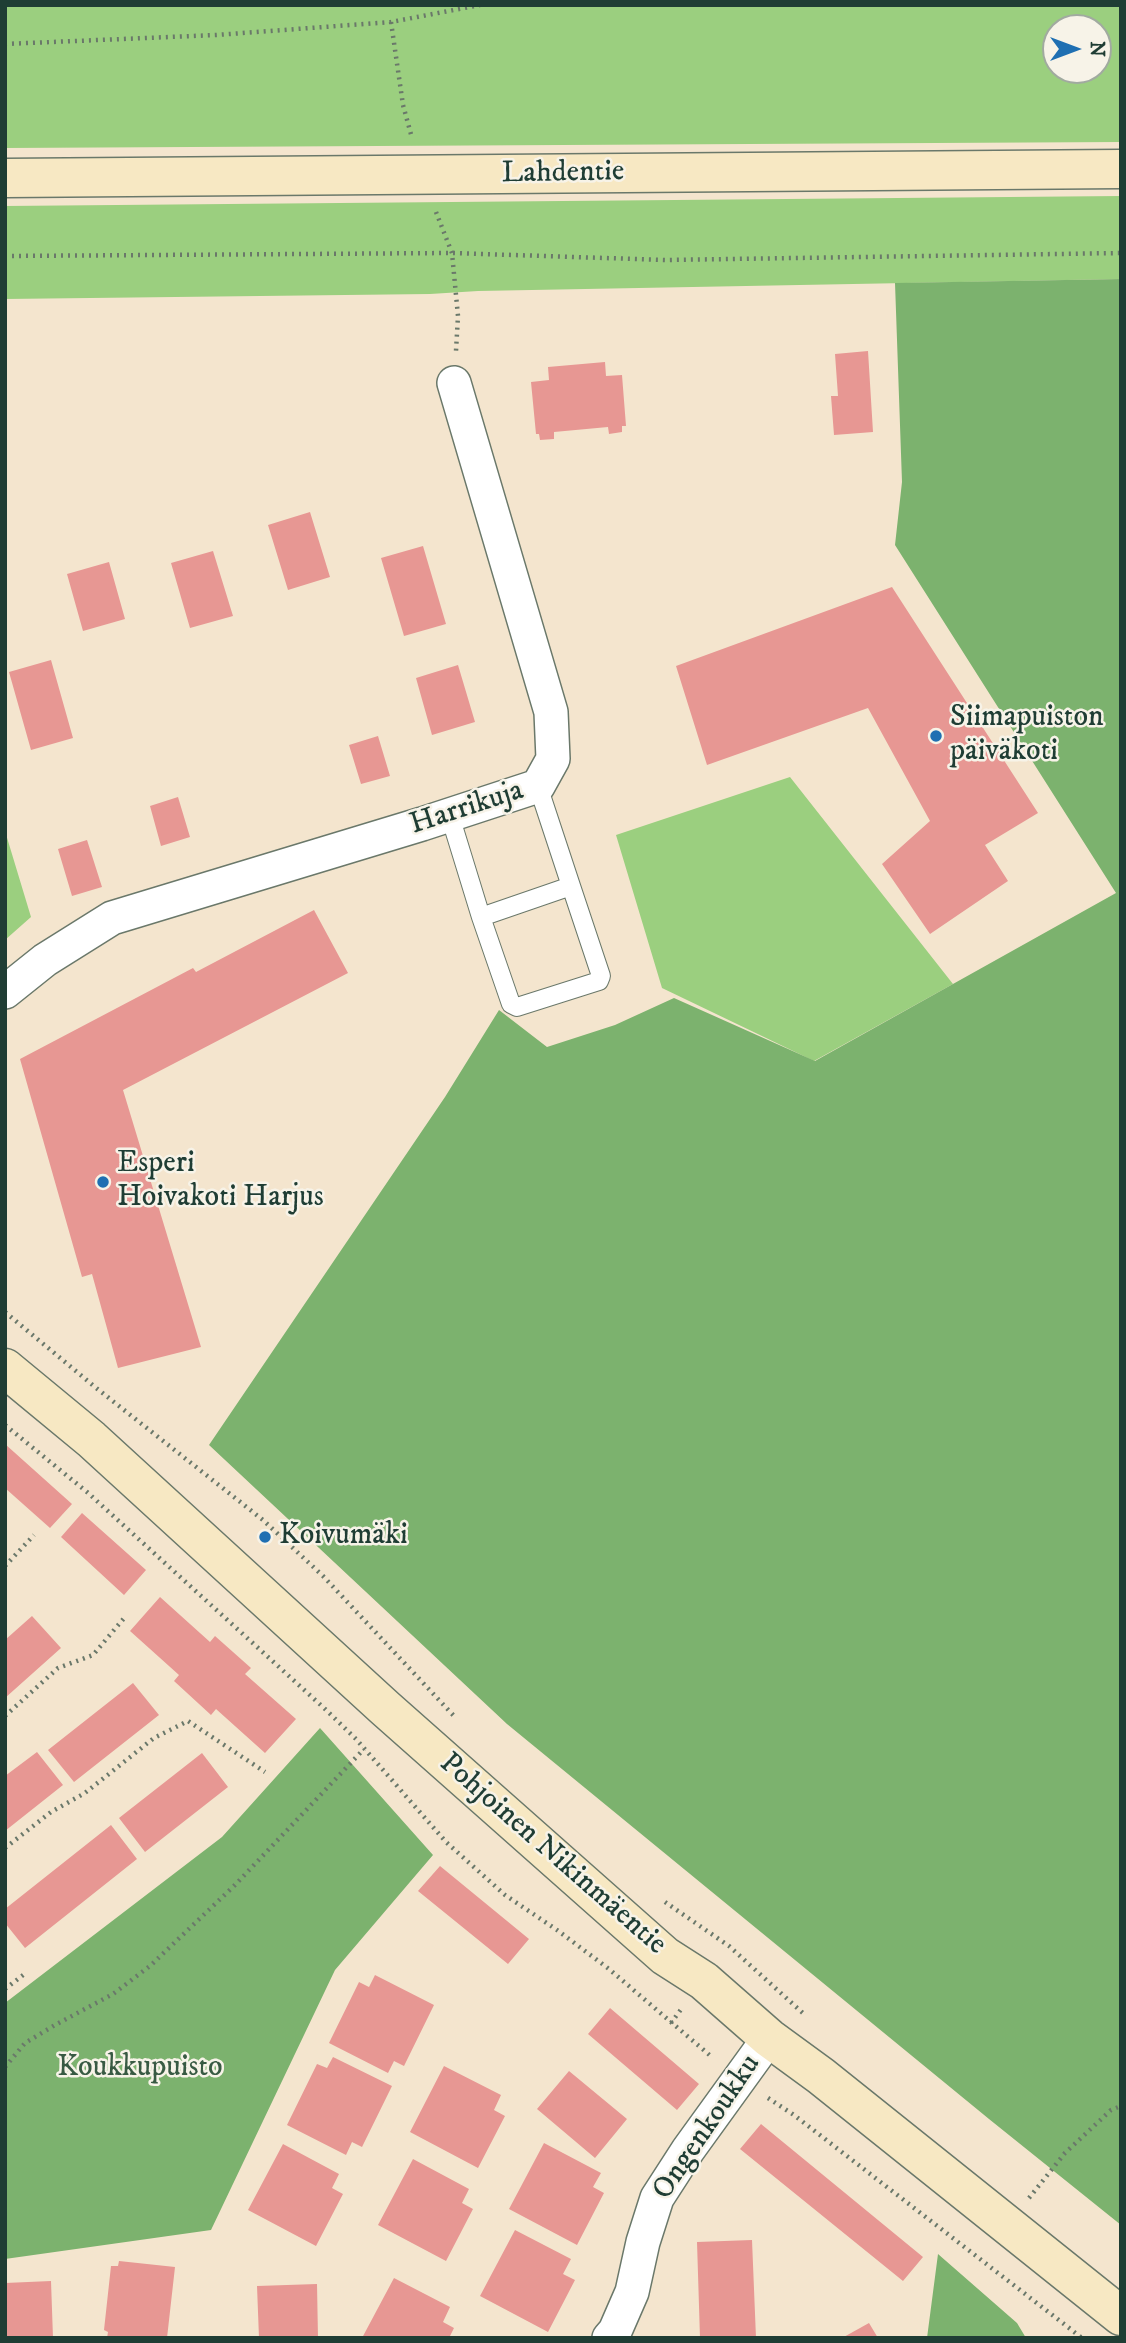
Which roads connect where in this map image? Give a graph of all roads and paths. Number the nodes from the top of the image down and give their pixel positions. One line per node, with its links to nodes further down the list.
1 (480, 5): 2 (path)
2 (5, 44)
3 (1121, 169): 4 (street, Lahdentie)
4 (5, 178)
5 (452, 253): 6 (path); 7 (path); 8 (path)
6 (1121, 253)
7 (5, 256)
8 (454, 383): 9 (street, Harrikuja)
9 (538, 786): 10 (street, Harrikuja); 11 (lane)
10 (450, 816): 12 (lane); 13 (street, Harrikuja)
11 (571, 886): 12 (lane); 12 (lane)
12 (481, 917)
13 (5, 992)
14 (6, 1315): 20 (path)
15 (5, 1368): 28 (street, Pohjoinen Nikinmäentie)
16 (34, 1535): 17 (path)
17 (5, 1566)
18 (125, 1617): 19 (path)
19 (5, 1716)
20 (457, 1718)
21 (364, 1749): 29 (path)
22 (265, 1772): 23 (path)
23 (5, 1848)
24 (661, 1900): 27 (path)
25 (27, 1972): 26 (path)
26 (5, 1989)
27 (815, 2024)
28 (769, 2038): 32 (street, Pohjoinen Nikinmäentie); 33 (street, Ongenkoukku)
29 (5, 2067)
30 (1121, 2106): 31 (path)
31 (1027, 2201)
32 (1121, 2316)
33 (609, 2338)

